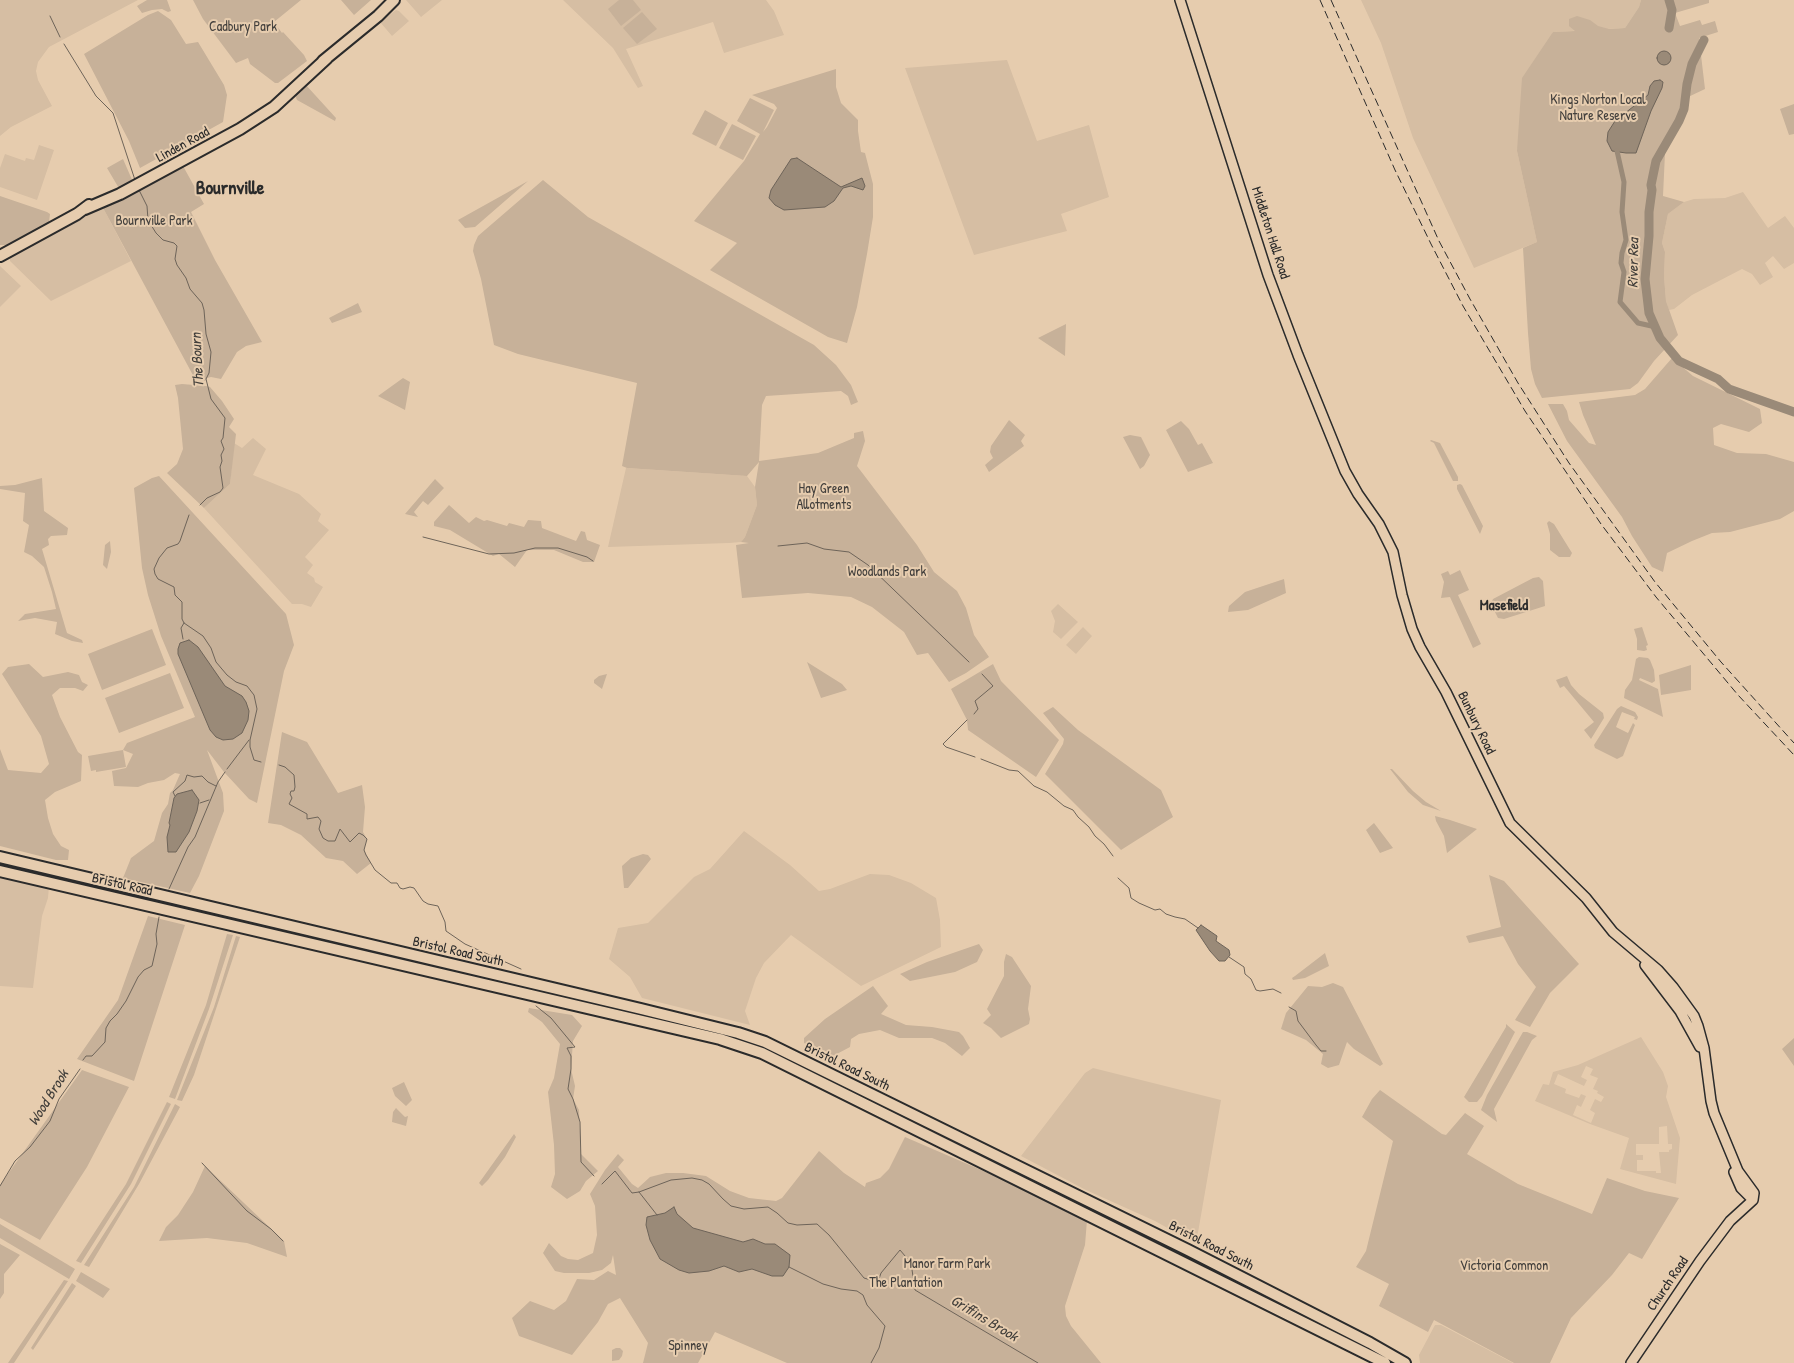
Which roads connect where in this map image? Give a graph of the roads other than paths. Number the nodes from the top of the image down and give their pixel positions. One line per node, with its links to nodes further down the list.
1 (394, 0): 3 (highway, Linden Road)
2 (1180, 0): 4 (main road, Middleton Hall Road)
3 (0, 256)
4 (1345, 471): 20 (main road, Bunbury Road)
5 (0, 857): 7 (highway, Bristol Road)
6 (0, 871): 8 (highway, Bristol Road)
7 (107, 882): 8 (highway); 8 (highway); 9 (highway, Bristol Road)
8 (104, 895): 10 (highway, Bristol Road)
9 (234, 912): 11 (highway, Bristol Road South)
10 (237, 926): 12 (highway, Bristol Road South)
11 (303, 929): 12 (highway); 12 (highway); 13 (highway); 14 (highway, Bristol Road South)
12 (296, 940): 13 (highway, Bristol Road South)
13 (314, 944): 15 (highway, Bristol Road South)
14 (641, 1009): 15 (highway); 16 (highway, Bristol Road South)
15 (668, 1028): 17 (highway, Bristol Road South)
16 (784, 1051): 17 (highway); 18 (highway, Bristol Road South)
17 (779, 1061): 19 (highway, Bristol Road South)
18 (949, 1132): 19 (highway); 21 (highway, Bristol Road South)
19 (943, 1144): 22 (highway, Bristol Road South)
20 (1728, 1150): 27 (main road, Church Road)
21 (1272, 1293): 22 (highway); 23 (highway, Bristol Road South)
22 (1269, 1306): 24 (highway, Bristol Road South)
23 (1298, 1306): 24 (highway); 26 (highway, Bristol Road South)
24 (1292, 1317): 25 (highway, Bristol Road South)
25 (1385, 1363)
26 (1405, 1363)
27 (1631, 1363)

